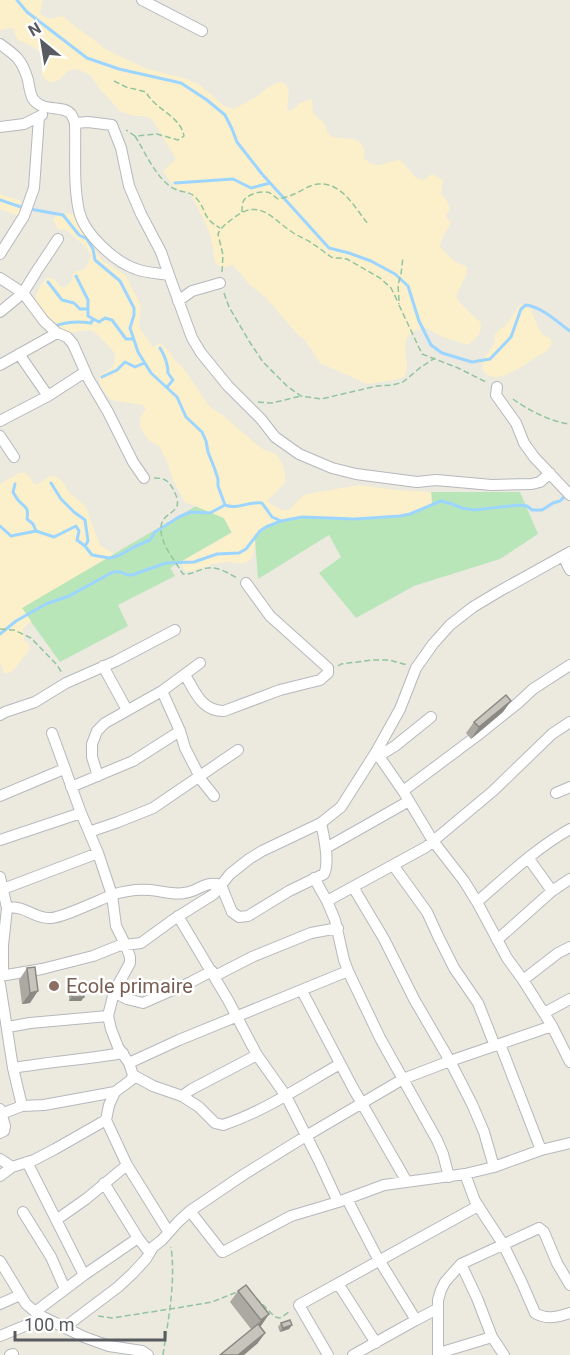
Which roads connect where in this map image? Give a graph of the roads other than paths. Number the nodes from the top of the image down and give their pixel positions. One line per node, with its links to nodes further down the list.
1 (142, 0): 2 (street)
2 (202, 31)
3 (0, 44): 4 (street)
4 (52, 109): 5 (street); 6 (street)
5 (39, 117): 7 (street); 9 (street)
6 (75, 123): 10 (street); 10 (street)
7 (0, 127)
8 (58, 239): 13 (street)
9 (0, 254)
10 (168, 275): 14 (street)
11 (0, 278): 13 (street)
12 (220, 283): 14 (street)
13 (23, 293): 15 (street); 16 (street)
14 (178, 301): 25 (street)
15 (0, 312)
16 (57, 333): 17 (street); 19 (street)
17 (19, 354): 18 (street); 21 (street)
18 (0, 365)
19 (85, 372): 21 (street); 26 (street)
20 (497, 387): 25 (street)
21 (48, 396): 22 (street)
22 (0, 421)
23 (0, 436): 24 (street)
24 (14, 457)
25 (550, 473): 27 (street)
26 (144, 478)
27 (570, 495)
28 (566, 554): 29 (street); 44 (street)
29 (570, 570)
30 (246, 583): 35 (street)
31 (175, 630): 34 (street)
32 (200, 663): 35 (street)
33 (570, 665): 50 (street)
34 (103, 666): 37 (street); 38 (street)
35 (185, 675): 36 (street)
36 (162, 691): 37 (street); 41 (street)
37 (128, 710): 46 (street)
38 (0, 715)
39 (431, 717): 44 (street)
40 (570, 722): 60 (street)
41 (180, 731): 46 (street); 47 (street)
42 (52, 733): 45 (street)
43 (238, 750): 47 (street)
44 (378, 754): 50 (street); 56 (street)
45 (64, 769): 48 (street); 52 (street)
46 (98, 776): 48 (street)
47 (200, 776): 53 (street); 58 (street)
48 (71, 787): 55 (street)
49 (570, 787): 51 (street)
50 (403, 791): 54 (street)
51 (556, 793)
52 (0, 795)
53 (214, 796)
54 (409, 801): 60 (street); 61 (street)
55 (81, 813): 58 (street); 59 (street)
56 (321, 824): 61 (street); 68 (street)
57 (570, 829): 63 (street)
58 (89, 832): 62 (street)
59 (0, 840)
60 (433, 841): 64 (street); 74 (street)
61 (326, 848): 66 (street)
62 (98, 853): 70 (street); 72 (street)
63 (528, 859): 71 (street); 74 (street)
64 (393, 865): 69 (street); 93 (street)
65 (0, 877): 70 (street)
66 (314, 878): 68 (street); 73 (street)
67 (569, 881): 71 (street)
68 (221, 885): 72 (street); 76 (street)
69 (353, 887): 73 (street); 97 (street)
70 (3, 889): 75 (street)
71 (552, 891): 78 (street)
72 (112, 895): 75 (street); 79 (street)
73 (327, 901): 77 (street)
74 (477, 902): 78 (street)
75 (5, 911): 83 (street)
76 (178, 916): 79 (street); 82 (street)
77 (338, 928): 81 (street); 82 (street)
78 (497, 940): 84 (street)
79 (126, 946): 83 (street); 86 (street)
80 (570, 947): 84 (street)
81 (348, 971): 85 (street); 101 (street)
82 (213, 973): 86 (street); 90 (street)
83 (1, 979): 92 (street)
84 (523, 980): 88 (street)
85 (302, 991): 90 (street); 98 (street)
86 (114, 992): 89 (street)
87 (570, 999): 88 (street)
88 (544, 1013): 91 (street)
89 (108, 1016): 92 (street); 96 (street)
90 (237, 1017): 94 (street); 96 (street)
91 (552, 1026): 93 (street); 95 (street)
92 (8, 1027): 99 (street)
93 (497, 1045): 97 (street); 112 (street)
94 (257, 1055): 103 (street); 104 (street)
95 (569, 1057)
96 (126, 1058): 99 (street); 100 (street)
97 (450, 1061): 101 (street); 117 (street)
98 (340, 1064): 104 (street); 105 (street)
99 (13, 1068): 106 (street)
100 (133, 1075): 102 (street); 103 (street)
101 (403, 1079): 105 (street); 120 (street)
102 (115, 1092): 106 (street); 108 (street)
103 (182, 1096): 104 (street)
104 (285, 1096): 110 (street)
105 (361, 1103): 110 (street); 121 (street)
106 (22, 1106): 107 (street)
107 (1, 1111): 109 (street)
108 (105, 1120): 114 (street); 115 (street)
109 (0, 1133)
110 (306, 1136): 123 (street); 125 (street)
111 (570, 1143): 112 (street)
112 (541, 1150): 117 (street)
113 (0, 1159): 116 (street)
114 (27, 1162): 116 (street); 127 (street)
115 (127, 1165): 122 (street); 128 (street)
116 (12, 1167): 119 (street)
117 (494, 1167): 118 (street)
118 (465, 1174): 120 (street); 124 (street)
119 (0, 1176)
120 (449, 1177): 121 (street)
121 (407, 1182): 123 (street)
122 (104, 1183): 127 (street); 129 (street)
123 (343, 1200): 125 (street); 133 (street)
124 (478, 1206): 130 (street); 133 (street)
125 (190, 1211): 128 (street)
126 (23, 1212): 138 (street)
127 (56, 1220): 135 (street)
128 (168, 1231): 131 (street)
129 (138, 1238): 131 (street); 135 (street)
130 (502, 1244): 134 (street); 137 (street); 142 (street)
131 (150, 1252): 145 (street)
132 (0, 1261): 139 (street)
133 (380, 1261): 136 (street); 144 (street)
134 (461, 1264): 141 (street); 147 (street)
135 (84, 1275): 138 (street)
136 (339, 1285): 148 (street); 151 (street)
137 (570, 1285)
138 (65, 1289): 143 (street)
139 (20, 1295): 140 (street); 143 (street)
140 (0, 1304)
141 (437, 1309): 144 (street); 149 (street)
142 (570, 1313)
143 (40, 1315): 145 (street); 146 (street)
144 (416, 1320): 148 (street)
145 (65, 1327): 150 (street)
146 (0, 1336)
147 (492, 1338): 149 (street); 153 (street)
148 (376, 1342): 152 (street)
149 (439, 1354)
150 (148, 1355)
151 (328, 1355)
152 (353, 1355)
153 (504, 1355)

